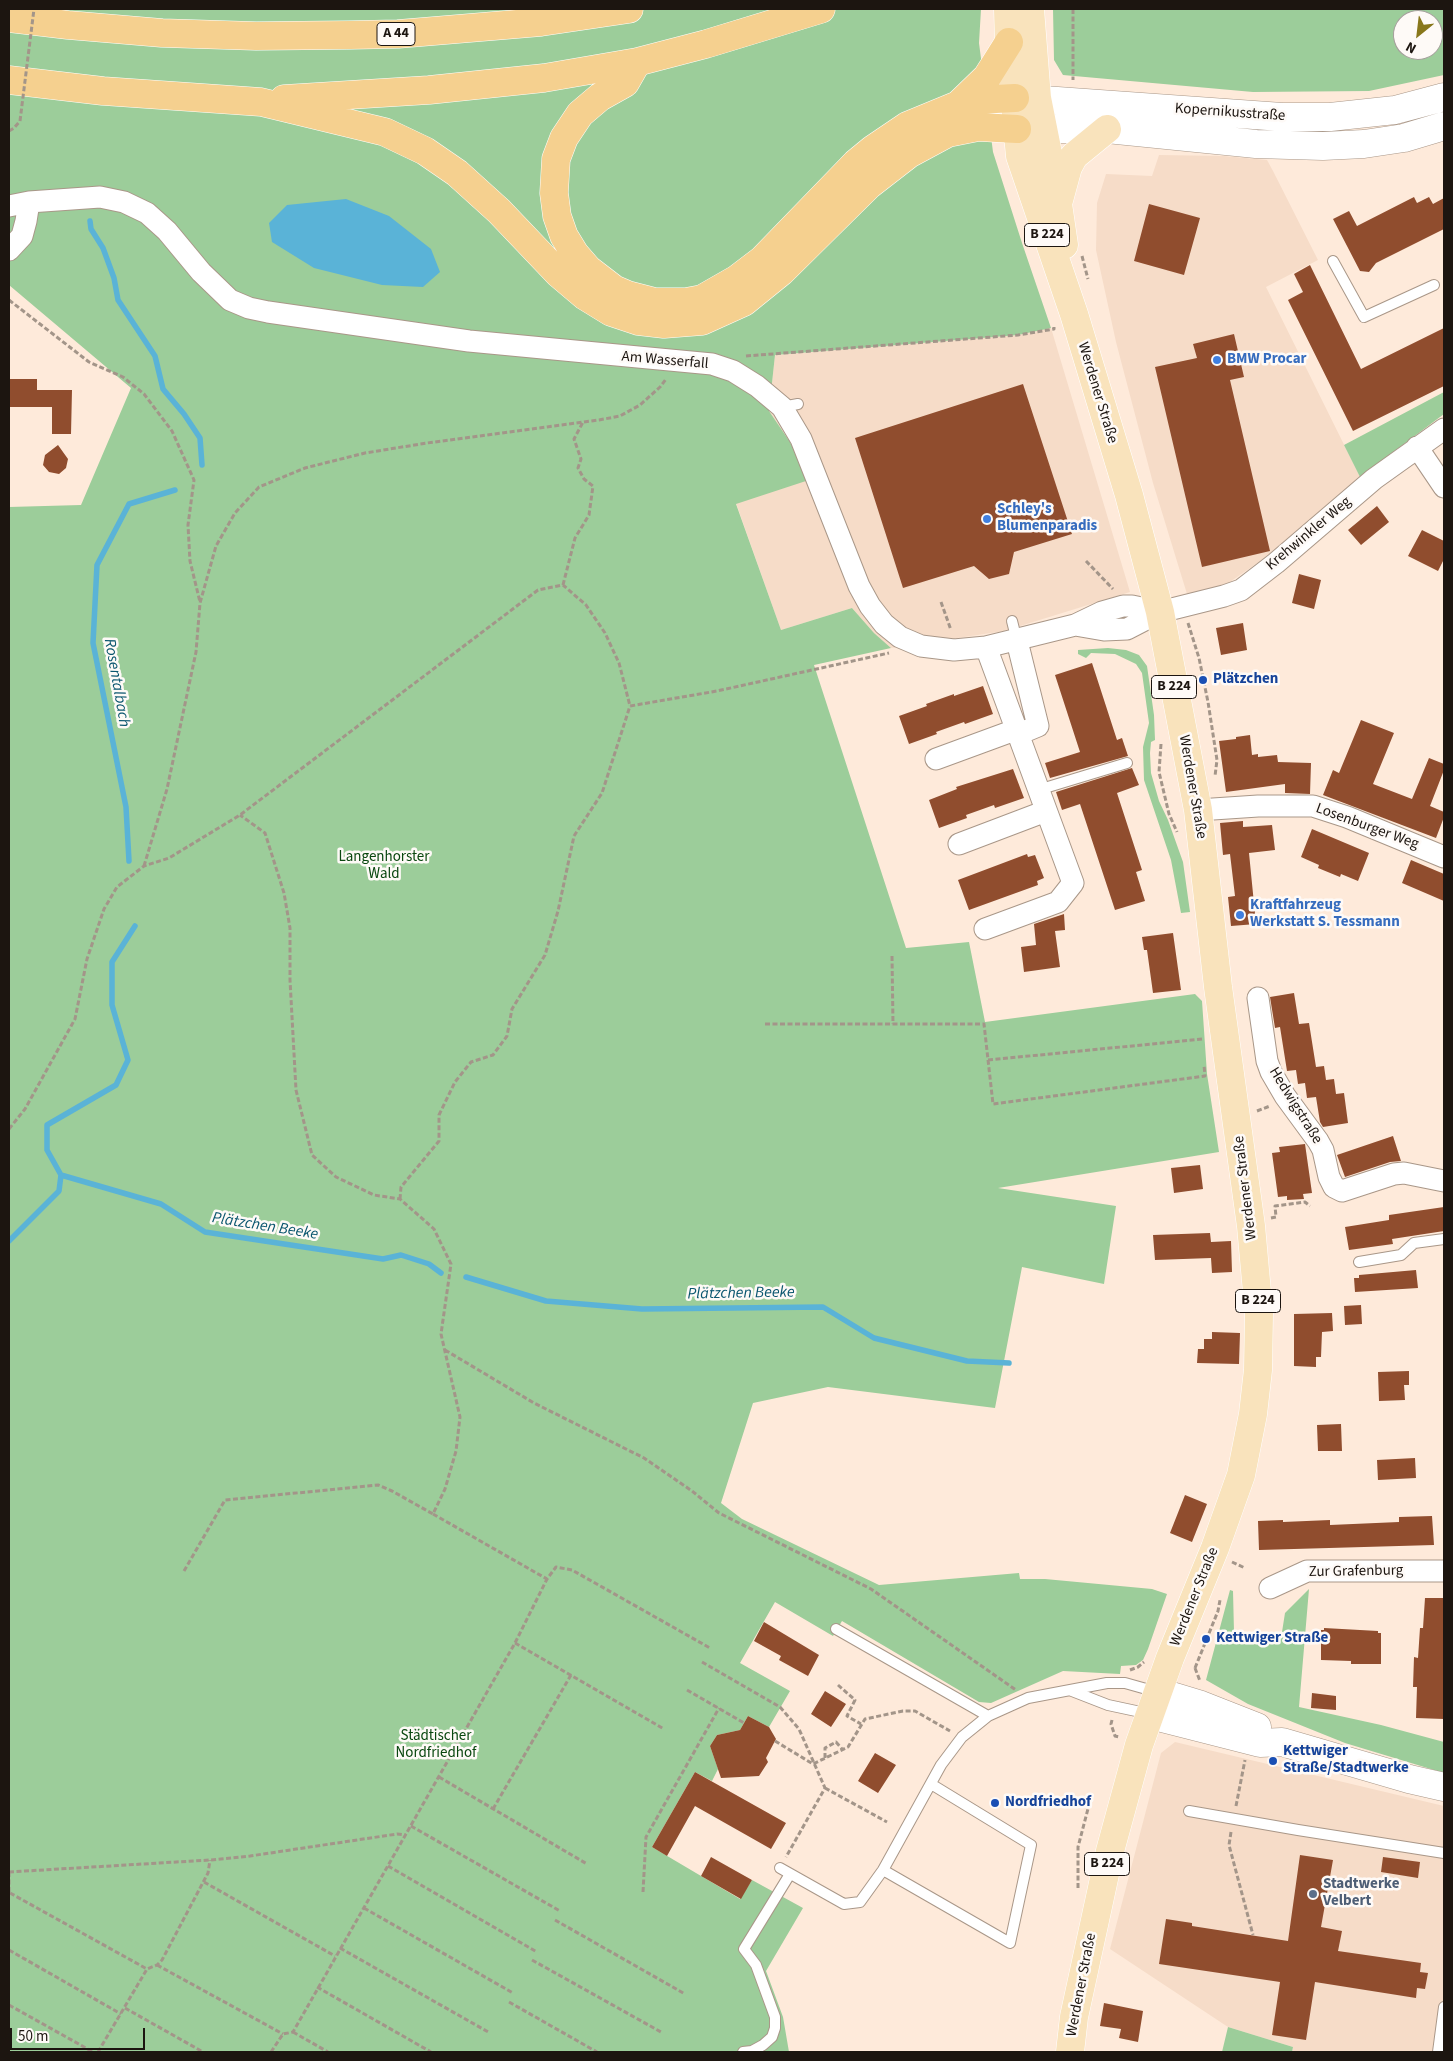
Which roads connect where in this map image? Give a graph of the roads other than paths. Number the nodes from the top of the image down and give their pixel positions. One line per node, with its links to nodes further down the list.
1 (629, 9): 5 (highway, A 44)
2 (821, 9): 7 (highway)
3 (1008, 9): 6 (main road, Werdener Straße / B 224)
4 (1030, 9): 10 (main road, Werdener Straße / B 224)
5 (9, 18)
6 (1009, 42): 10 (main road, Werdener Straße / B 224); 12 (highway)
7 (637, 62): 11 (highway); 12 (highway)
8 (9, 80): 11 (highway)
9 (1444, 97): 10 (street, Kopernikusstraße)
10 (1026, 98): 12 (highway); 14 (main road, Werdener Straße / B 224)
11 (261, 102): 14 (highway)
12 (958, 105)
13 (1444, 126): 15 (street, Kopernikusstraße)
14 (1030, 129): 15 (street, Kopernikusstraße); 17 (main road, Werdener Straße / B 224); 21 (main road, Werdener Straße / B 224)
15 (1107, 129): 17 (main road)
16 (19, 204): 18 (street); 27 (street, Am Wasserfall)
17 (1058, 204): 21 (main road, Werdener Straße / B 224)
18 (9, 250)
19 (1333, 261): 20 (lane)
20 (1434, 285)
21 (1064, 321): 25 (main road, Werdener Straße / B 224)
22 (1444, 429): 23 (street, Krehwinkler Weg)
23 (1417, 447): 24 (street); 25 (street, Krehwinkler Weg)
24 (1444, 487)
25 (1172, 610): 26 (street, Am Wasserfall); 32 (main road, Werdener Straße / B 224)
26 (1014, 631): 27 (street, Am Wasserfall); 28 (street)
27 (986, 647): 28 (street)
28 (1016, 730): 29 (street); 31 (street)
29 (936, 759)
30 (1127, 763): 31 (lane)
31 (1038, 790): 33 (street)
32 (1198, 810): 35 (street, Losenburger Weg); 45 (main road, Werdener Straße / B 224)
33 (1046, 811): 34 (street); 36 (street)
34 (959, 844)
35 (1444, 857)
36 (985, 929)
37 (1258, 998): 38 (street, Hedwigstraße)
38 (1444, 1181)
39 (1444, 1239): 40 (lane)
40 (1359, 1262)
41 (1444, 1571): 42 (street, Zur Grafenburg)
42 (1270, 1588)
43 (836, 1630): 46 (lane)
44 (1072, 1690): 45 (lane); 45 (lane); 46 (lane)
45 (1154, 1703): 48 (street); 56 (main road, Werdener Straße / B 224)
46 (988, 1716): 47 (lane)
47 (931, 1784): 52 (lane); 52 (lane)
48 (1444, 1787)
49 (1189, 1811): 50 (lane)
50 (1444, 1853)
51 (780, 1868): 53 (lane)
52 (883, 1870): 53 (lane)
53 (790, 1874): 55 (lane)
54 (1444, 2007): 57 (lane)
55 (743, 2052)
56 (1070, 2052)
57 (1438, 2052)

